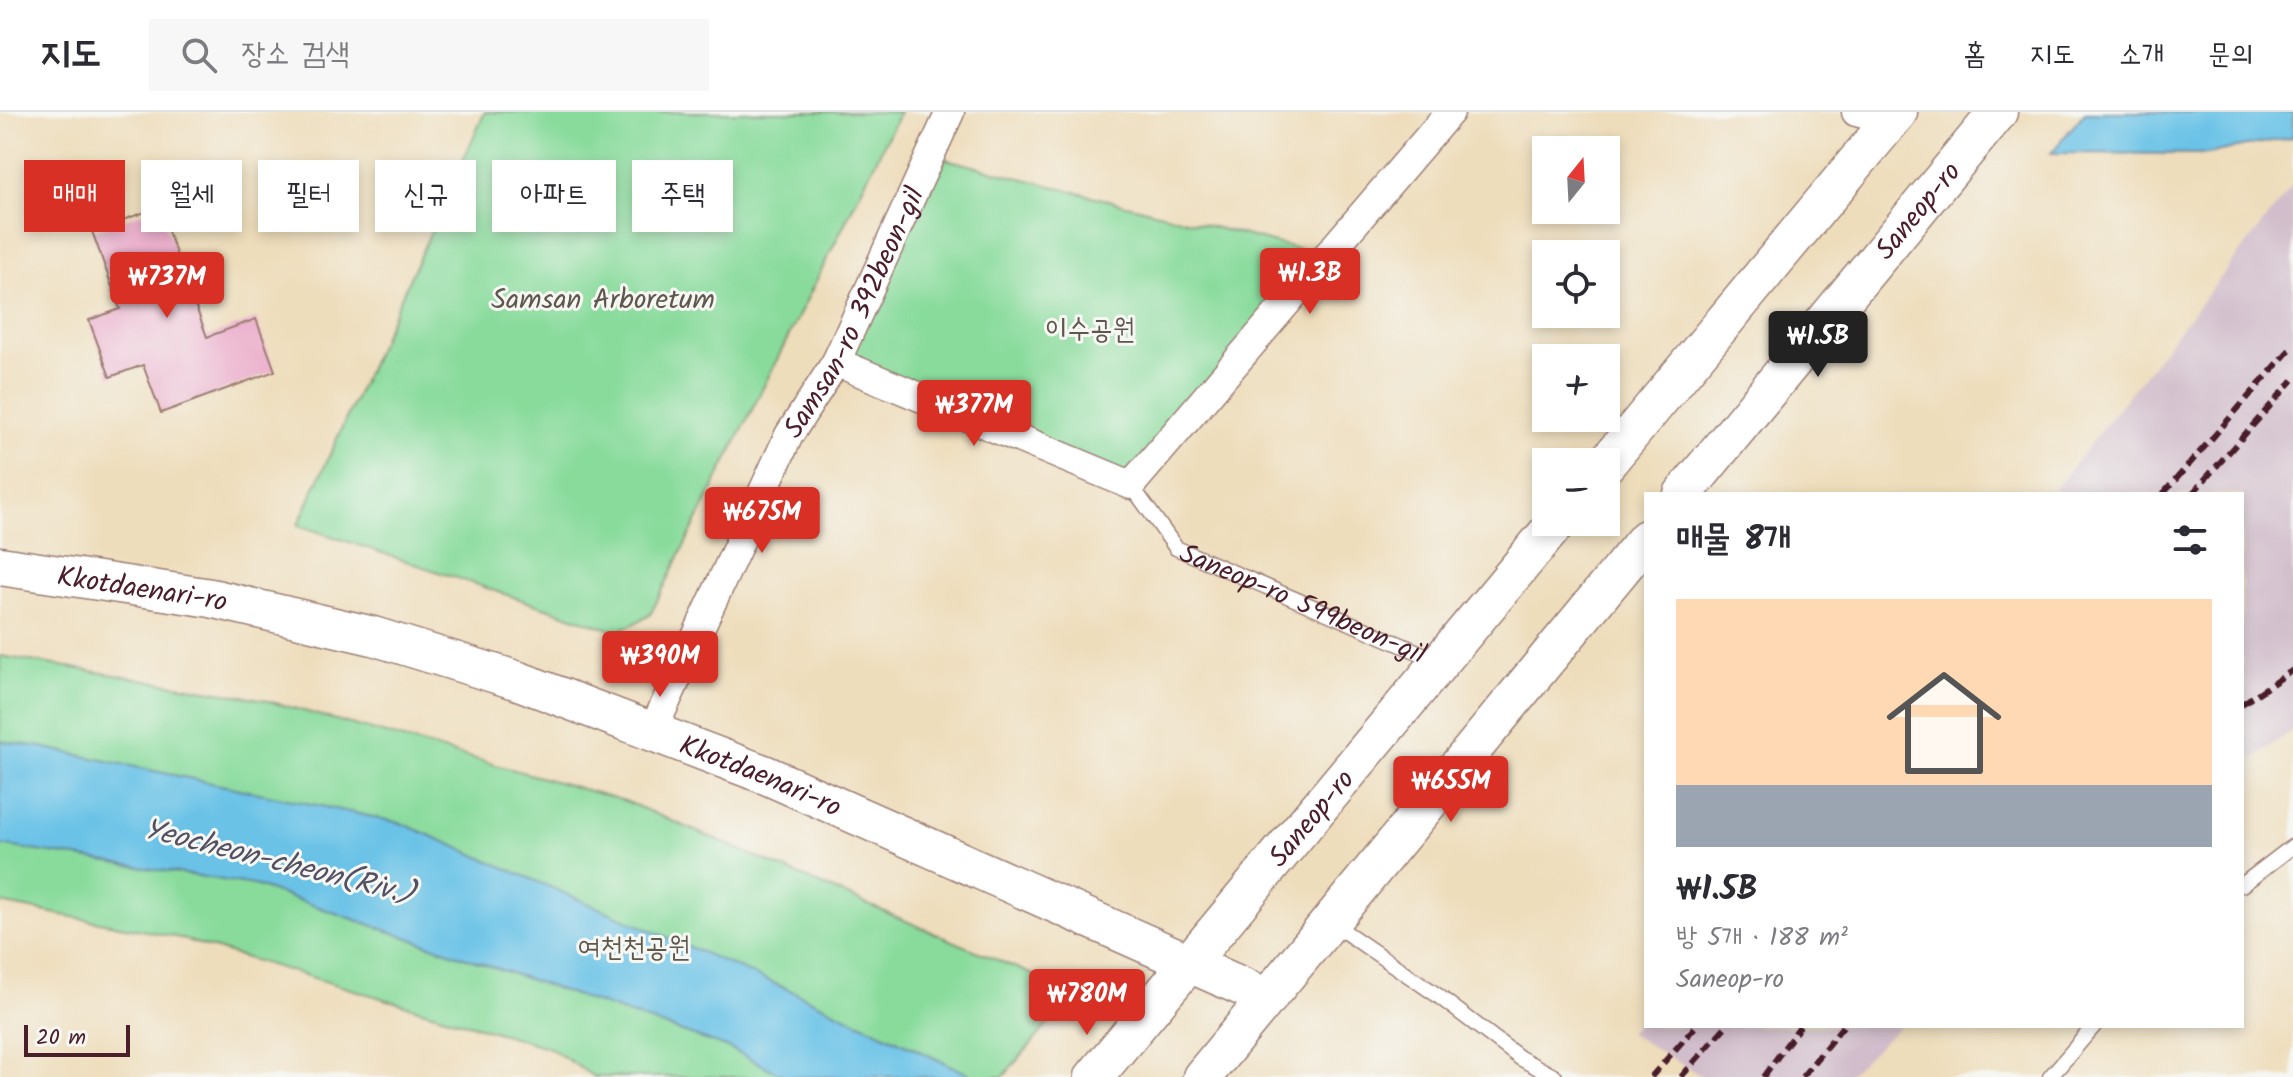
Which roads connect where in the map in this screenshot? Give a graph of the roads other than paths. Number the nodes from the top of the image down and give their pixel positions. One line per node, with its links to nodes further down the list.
1 (950, 112): 5 (street, Samsan-ro 392beon-gil)
2 (1450, 112): 7 (street)
3 (1998, 112): 8 (main road, Saneop-ro)
4 (1882, 115): 6 (main road)
5 (836, 362): 7 (street); 13 (street, Samsan-ro 392beon-gil)
6 (1619, 448)
7 (1131, 485): 12 (lane, Saneop-ro 599beon-gil)
8 (1685, 492)
9 (1545, 536): 12 (main road, Saneop-ro)
10 (1644, 541): 16 (main road)
11 (0, 566): 13 (main road, Kkotdaenari-ro)
12 (1441, 662): 17 (main road, Saneop-ro)
13 (653, 730): 17 (main road, Kkotdaenari-ro)
14 (2293, 846): 15 (lane)
15 (2244, 883)
16 (1330, 922): 18 (main road); 22 (lane)
17 (1190, 962): 18 (main road, Kkotdaenari-ro); 21 (main road, Saneop-ro)
18 (1268, 998): 20 (main road)
19 (2092, 1028): 23 (lane)
20 (1205, 1074)
21 (1094, 1077)
22 (1555, 1077)
23 (2050, 1077)

